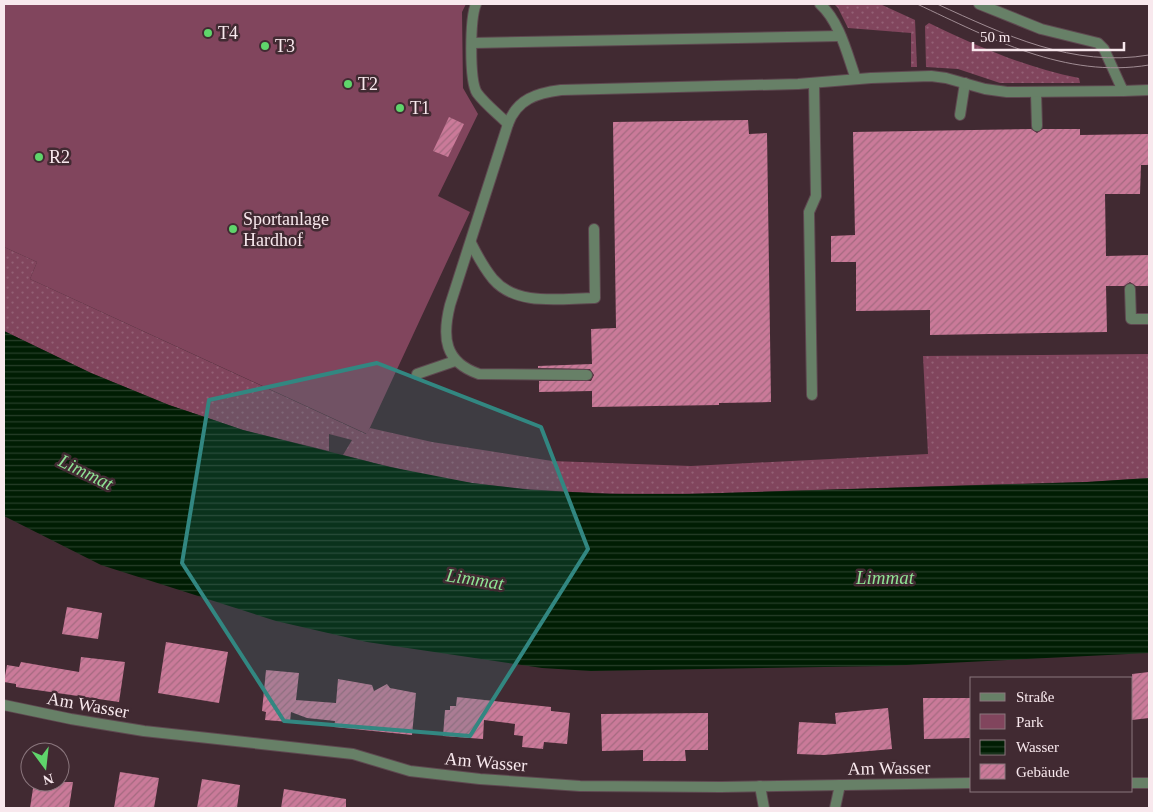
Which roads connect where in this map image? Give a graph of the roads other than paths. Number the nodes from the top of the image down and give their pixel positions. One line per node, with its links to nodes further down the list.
1 (476, 4): 5 (street)
2 (820, 4): 4 (street)
3 (979, 4): 10 (street)
4 (840, 36): 5 (street); 6 (street)
5 (472, 43): 13 (street)
6 (856, 79): 7 (street); 8 (street)
7 (814, 84): 13 (street); 22 (street)
8 (965, 84): 11 (street); 12 (street)
9 (1149, 90): 10 (street)
10 (1123, 91): 11 (street)
11 (1036, 93): 14 (street)
12 (960, 115)
13 (508, 124): 16 (street)
14 (1037, 126)
15 (594, 229): 16 (street)
16 (471, 243): 19 (street)
17 (1130, 289): 18 (street)
18 (1149, 319)
19 (455, 361): 20 (street); 21 (street)
20 (417, 374)
21 (587, 375)
22 (812, 395)
23 (4, 705): 28 (street, Am Wasser)
24 (970, 783): 27 (street, Am Wasser)
25 (1133, 783): 26 (street)
26 (1149, 784)
27 (840, 785): 28 (street, Am Wasser); 30 (street)
28 (760, 786): 29 (street)
29 (764, 808)
30 (835, 808)

